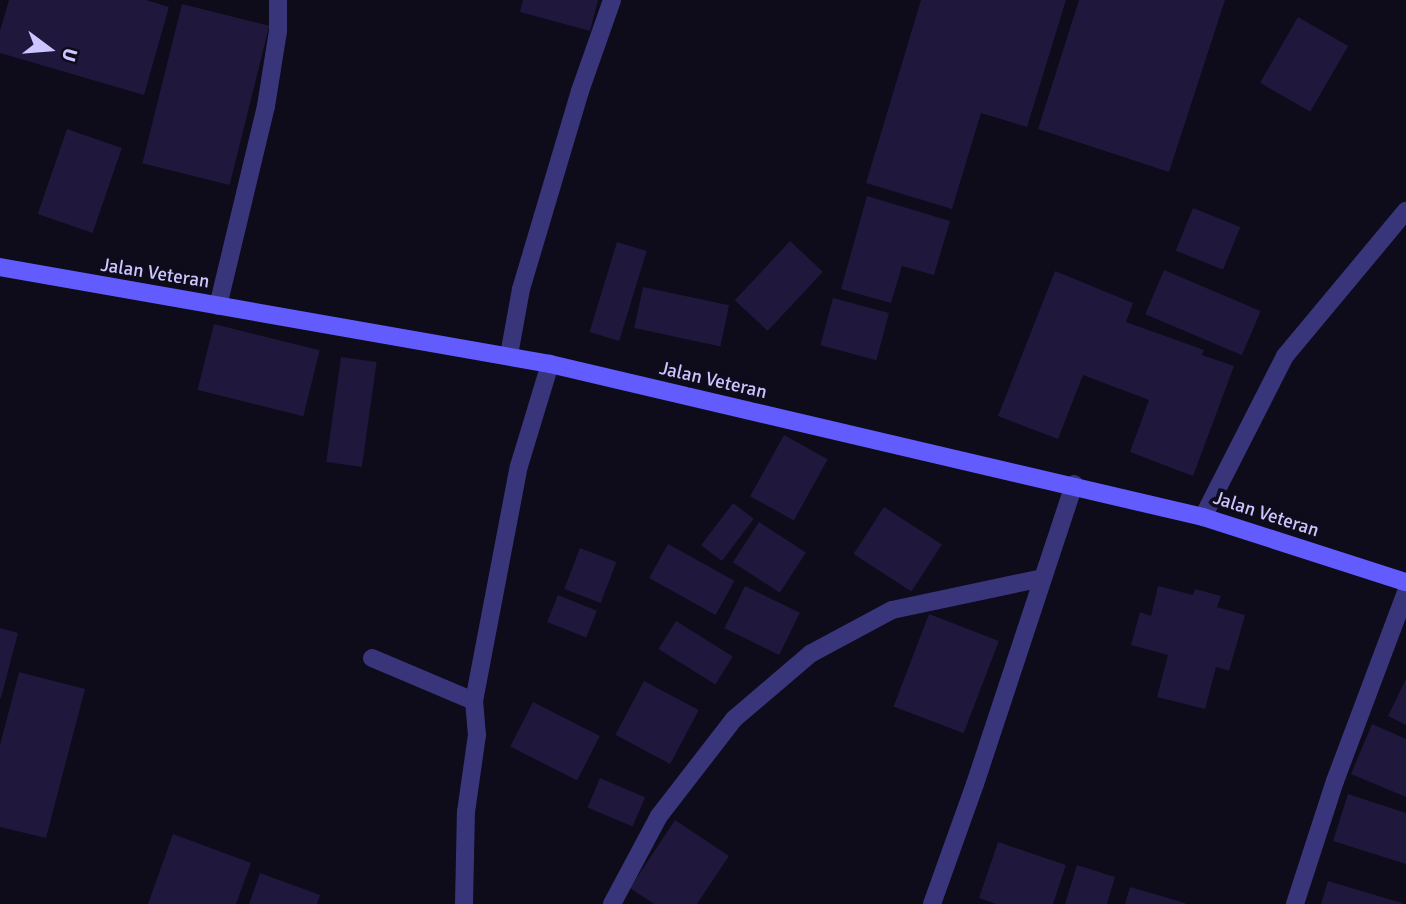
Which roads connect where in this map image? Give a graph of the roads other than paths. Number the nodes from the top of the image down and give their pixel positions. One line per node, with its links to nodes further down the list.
1 (278, 0): 5 (street)
2 (612, 0): 6 (street)
3 (1406, 211): 9 (street)
4 (0, 267): 5 (main road, Jalan Veteran)
5 (218, 306): 6 (main road, Jalan Veteran)
6 (509, 355): 7 (main road, Jalan Veteran)
7 (550, 363): 8 (main road, Jalan Veteran); 14 (street)
8 (1074, 484): 9 (main road, Jalan Veteran); 10 (street)
9 (1203, 517): 11 (main road, Jalan Veteran)
10 (1042, 578): 16 (street); 17 (street)
11 (1406, 582)
12 (1406, 592): 18 (street)
13 (372, 658): 14 (street)
14 (474, 701): 15 (street)
15 (464, 904)
16 (612, 904)
17 (932, 904)
18 (1295, 904)

